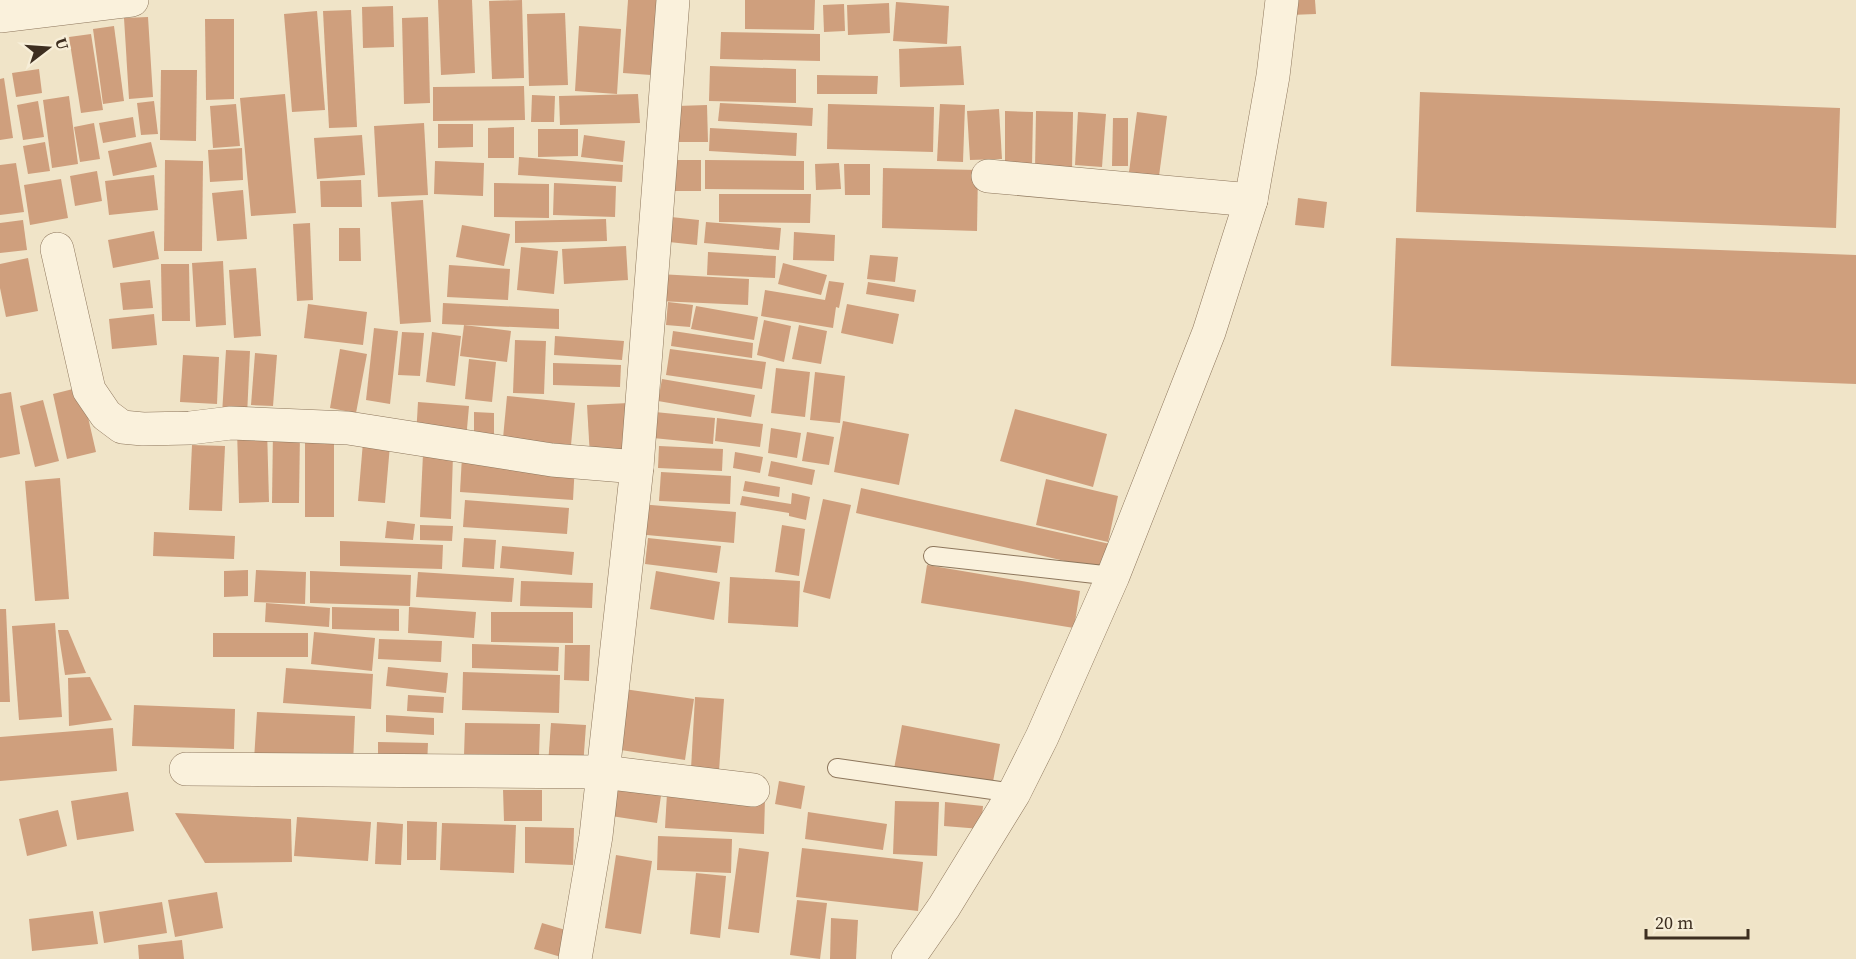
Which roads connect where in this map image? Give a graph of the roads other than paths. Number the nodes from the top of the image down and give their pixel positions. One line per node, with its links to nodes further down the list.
1 (132, 0): 4 (street)
2 (673, 0): 8 (street)
3 (1282, 0): 6 (street)
4 (0, 16)
5 (988, 176): 6 (street)
6 (1251, 200): 10 (street)
7 (57, 249): 8 (street)
8 (637, 467): 13 (street)
9 (933, 556): 10 (lane)
10 (1101, 574): 15 (street)
11 (837, 768): 15 (lane)
12 (186, 770): 13 (street)
13 (603, 772): 14 (street); 16 (street)
14 (753, 790)
15 (1000, 791): 17 (street)
16 (582, 958)
17 (908, 959)

